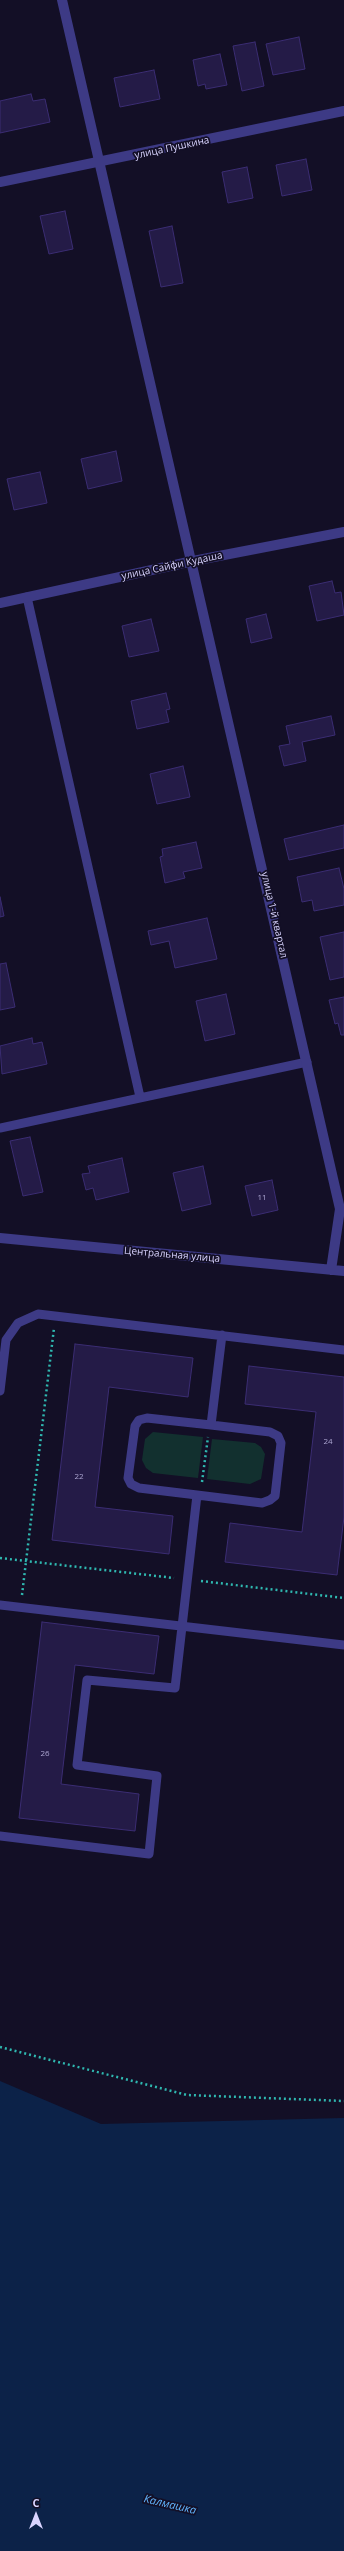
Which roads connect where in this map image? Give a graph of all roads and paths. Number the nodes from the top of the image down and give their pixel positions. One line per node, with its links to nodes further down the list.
1 (62, 0): 3 (street, улица 1-й квартал)
2 (344, 111): 3 (street, улица Пушкина)
3 (100, 163): 4 (street, улица Пушкина); 6 (street, улица 1-й квартал)
4 (0, 182)
5 (344, 532): 6 (street, улица Сайфи Кудаша)
6 (193, 561): 7 (street, улица Сайфи Кудаша); 9 (street, улица 1-й квартал)
7 (27, 597): 8 (street, улица Сайфи Кудаша); 10 (lane)
8 (0, 603)
9 (307, 1062): 10 (lane); 13 (street, улица 1-й квартал)
10 (140, 1097): 11 (lane)
11 (0, 1128)
12 (0, 1238): 13 (street, Центральная улица)
13 (331, 1270): 14 (street, Центральная улица)
14 (344, 1271)
15 (55, 1316): 16 (lane); 18 (lane); 22 (path)
16 (222, 1335): 17 (lane); 19 (lane)
17 (344, 1350)
18 (0, 1391)
19 (210, 1425): 20 (path); 20 (lane); 20 (lane)
20 (199, 1495): 23 (lane)
21 (0, 1605): 22 (lane)
22 (21, 1607): 23 (lane)
23 (182, 1626): 24 (lane); 25 (lane)
24 (344, 1645)
25 (0, 1836)
26 (0, 2047): 27 (path)
27 (344, 2101)

